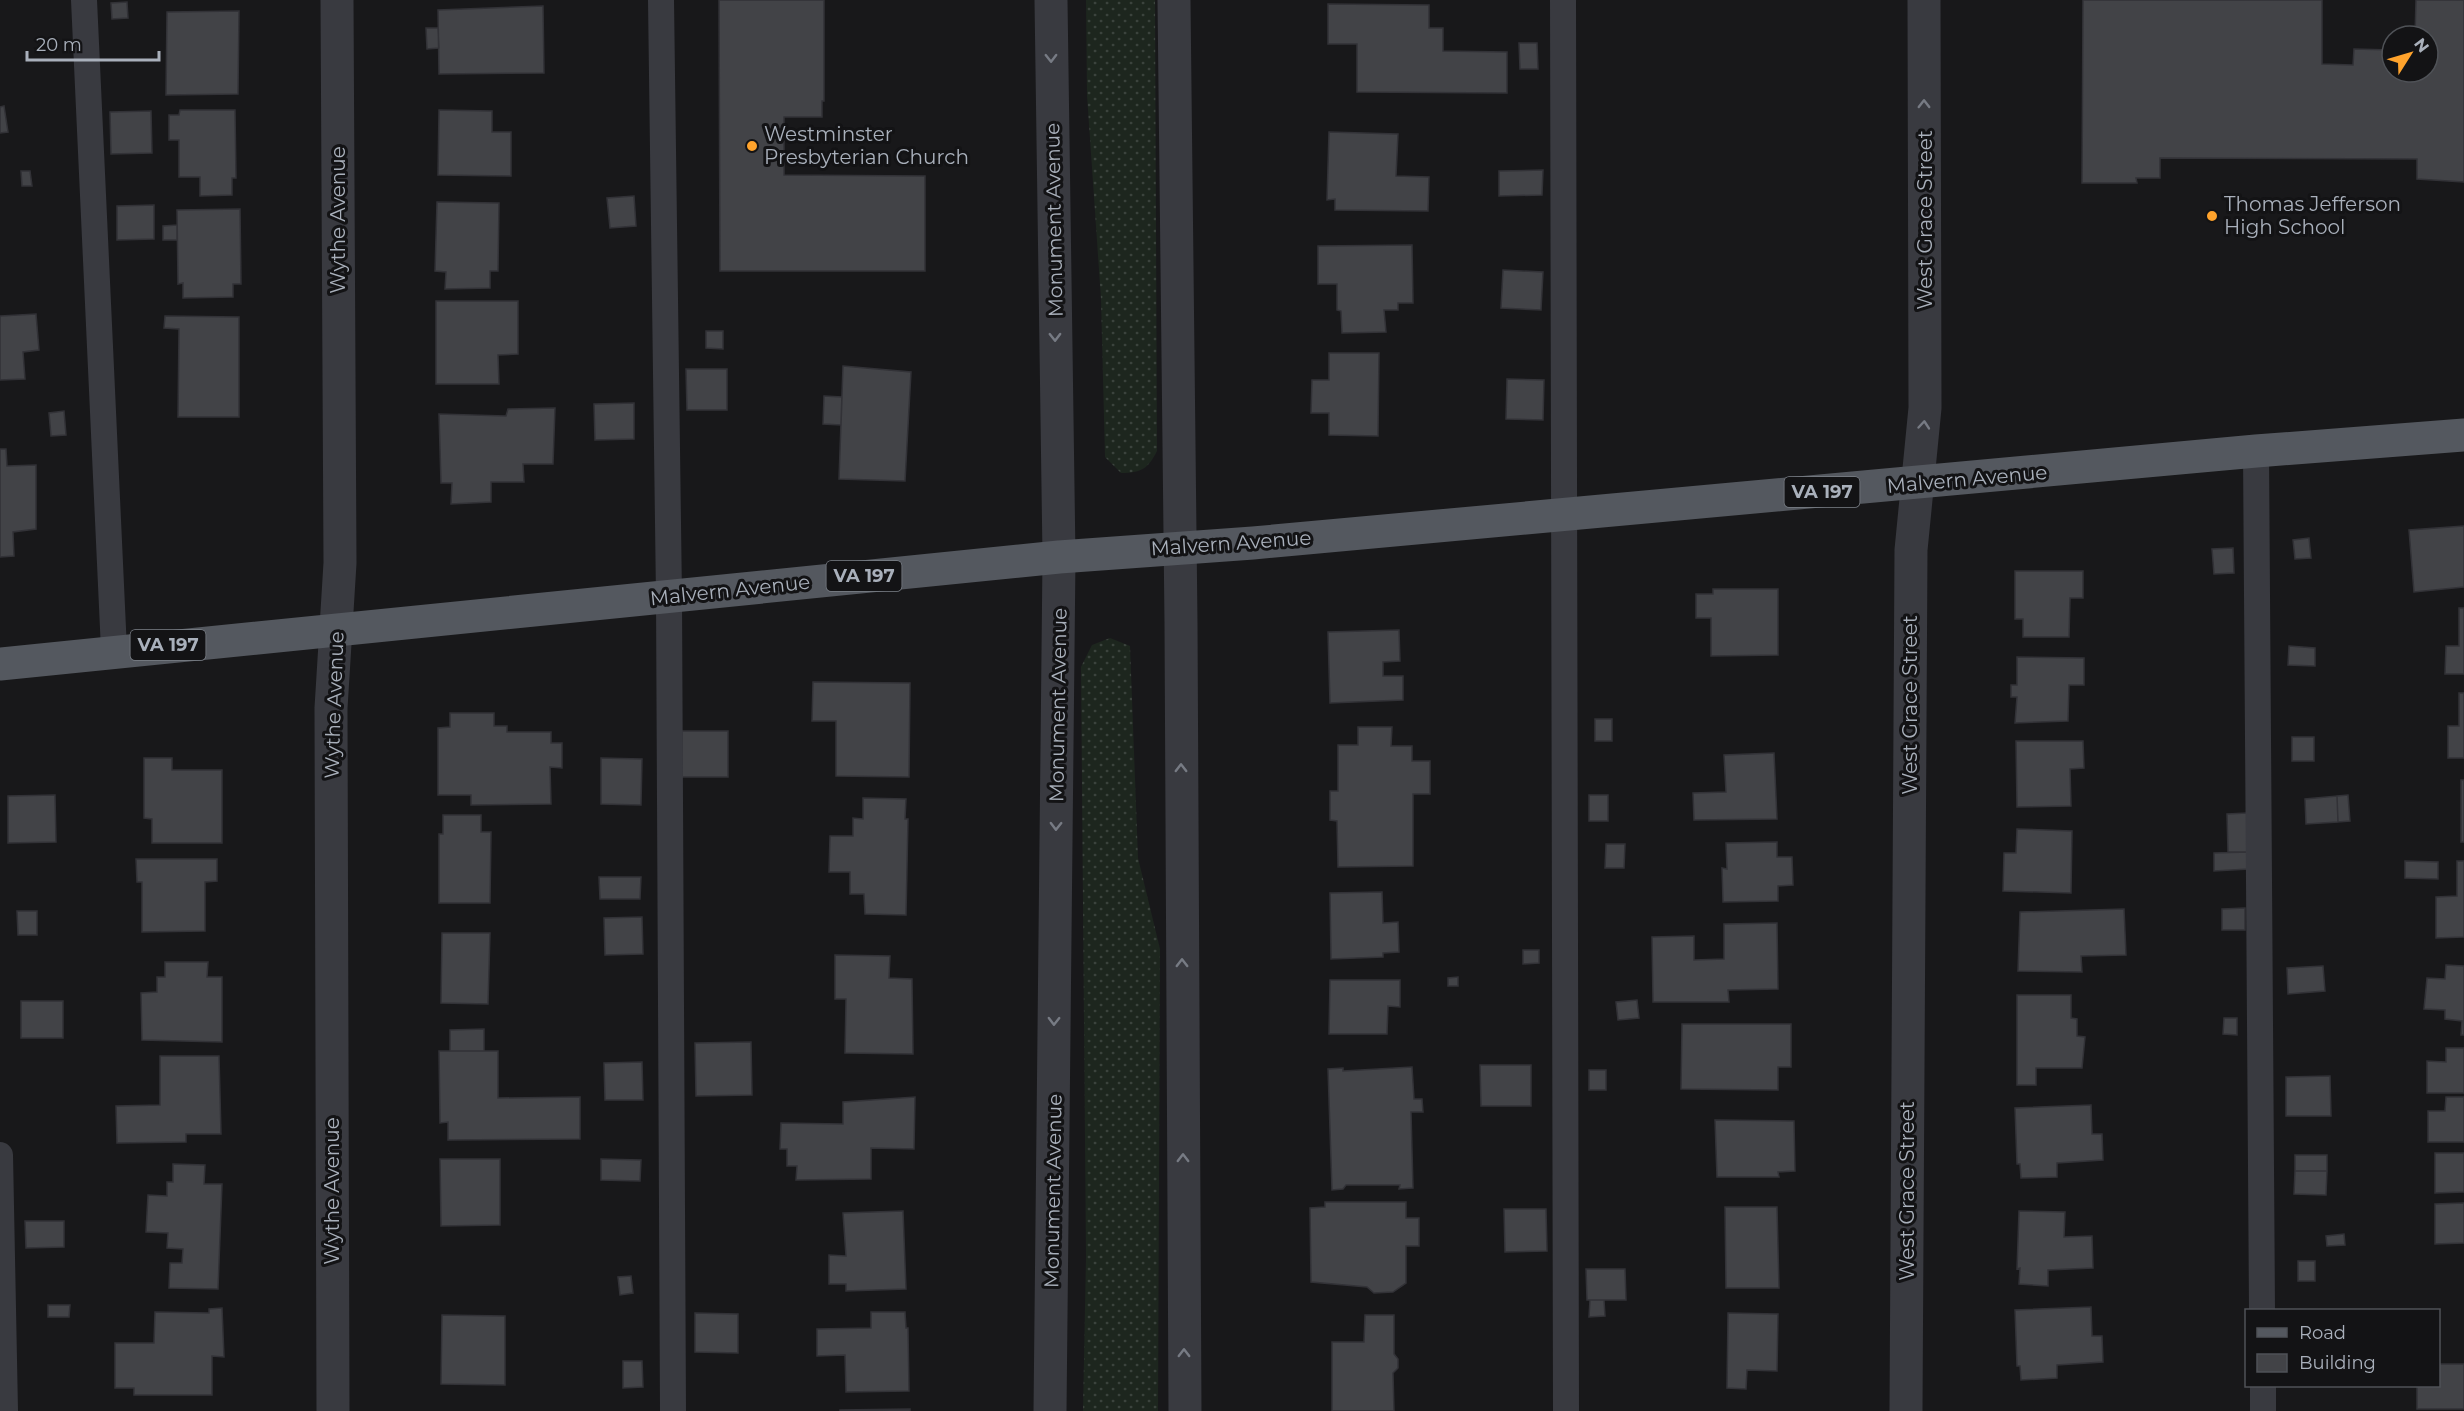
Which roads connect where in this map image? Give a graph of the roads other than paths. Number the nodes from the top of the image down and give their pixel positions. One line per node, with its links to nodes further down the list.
1 (84, 0): 16 (lane)
2 (337, 0): 15 (street, Wythe Avenue)
3 (661, 0): 14 (lane)
4 (1051, 0): 13 (street, Monument Avenue, one-way to 13)
5 (1174, 0): 12 (street)
6 (1563, 0): 11 (lane)
7 (1924, 0): 10 (street, West Grace Street, one-way to 7)
8 (2464, 435): 9 (main road, Malvern Avenue / VA 197)
9 (2256, 451): 10 (main road, Malvern Avenue / VA 197); 19 (lane)
10 (1919, 484): 11 (main road, Malvern Avenue / VA 197); 27 (street, West Grace Street)
11 (1564, 514): 12 (main road, Malvern Avenue / VA 197); 26 (lane)
12 (1180, 547): 13 (main road, Malvern Avenue / VA 197); 25 (street, one-way to 12)
13 (1059, 556): 14 (main road, Malvern Avenue / VA 197); 24 (street, Monument Avenue, one-way to 24)
14 (669, 597): 15 (main road, Malvern Avenue / VA 197); 23 (lane)
15 (336, 630): 16 (main road, Malvern Avenue / VA 197); 22 (street, Wythe Avenue)
16 (114, 650): 17 (main road, Malvern Avenue / VA 197)
17 (0, 664)
18 (0, 1155): 21 (lane)
19 (2262, 1309)
20 (2263, 1387): 28 (lane)
21 (5, 1411)
22 (333, 1411)
23 (673, 1411)
24 (1050, 1411)
25 (1185, 1411)
26 (1566, 1411)
27 (1905, 1411)
28 (2263, 1411)

